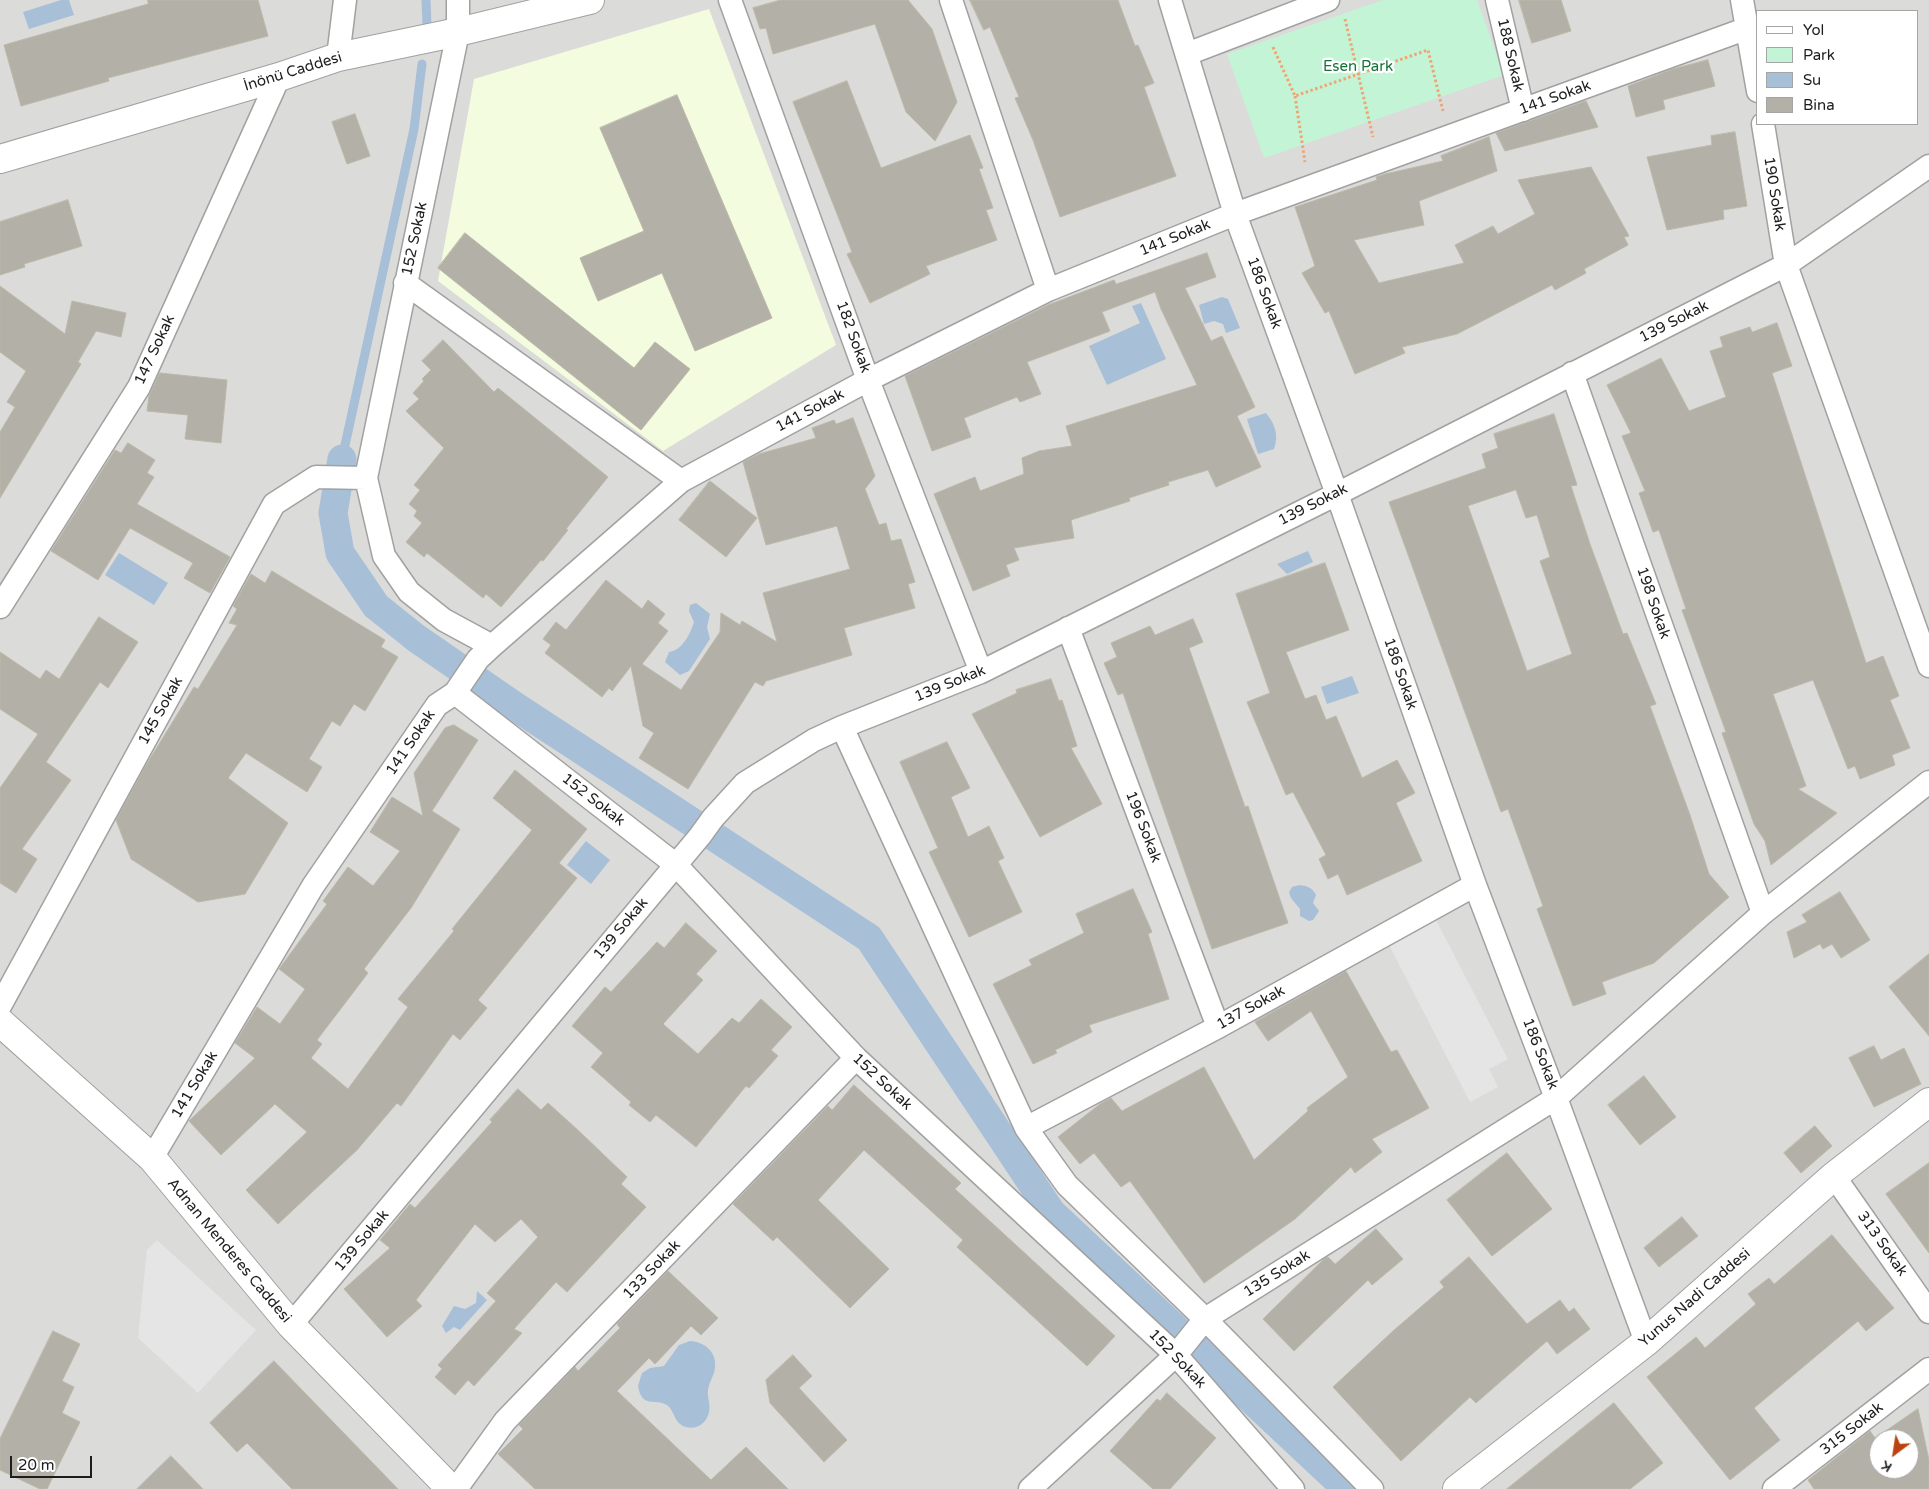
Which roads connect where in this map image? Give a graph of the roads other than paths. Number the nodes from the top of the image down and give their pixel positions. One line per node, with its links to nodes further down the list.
1 (345, 0): 13 (street)
2 (458, 0): 11 (street, 152 Sokak)
3 (590, 0): 11 (street, İnönü Caddesi)
4 (730, 0): 25 (street, 182 Sokak)
5 (950, 0): 23 (street)
6 (1170, 0): 12 (street, 186 Sokak)
7 (1328, 0): 12 (street)
8 (1497, 0): 16 (street, 188 Sokak)
9 (1742, 0): 10 (street)
10 (1748, 28): 15 (street); 16 (street, 141 Sokak)
11 (458, 32): 13 (street, İnönü Caddesi); 22 (street, 152 Sokak)
12 (1187, 54): 20 (street, 186 Sokak)
13 (338, 57): 14 (street, İnönü Caddesi)
14 (279, 77): 18 (street, İnönü Caddesi); 29 (street, 147 Sokak)
15 (1756, 78)
16 (1523, 110): 20 (street, 141 Sokak)
17 (1763, 125): 21 (street, 190 Sokak)
18 (0, 159)
19 (1929, 166): 21 (street, 139 Sokak)
20 (1235, 214): 23 (street, 141 Sokak); 28 (street, 186 Sokak)
21 (1786, 265): 24 (street, 139 Sokak); 32 (street, 190 Sokak)
22 (405, 283): 26 (street, 152 Sokak); 27 (street)
23 (1048, 290): 25 (street, 141 Sokak)
24 (1572, 374): 28 (street, 139 Sokak); 39 (street, 198 Sokak)
25 (868, 380): 27 (street, 141 Sokak); 33 (street, 182 Sokak)
26 (359, 478): 31 (street); 40 (street, 145 Sokak)
27 (681, 481): 31 (street, 141 Sokak)
28 (1337, 494): 30 (street, 139 Sokak); 38 (street, 186 Sokak)
29 (0, 607)
30 (1068, 628): 33 (street, 139 Sokak); 42 (street, 196 Sokak)
31 (485, 652): 34 (street, 141 Sokak)
32 (1929, 666)
33 (981, 672): 35 (street, 139 Sokak)
34 (460, 686): 37 (street, 152 Sokak); 47 (street, 141 Sokak)
35 (842, 727): 37 (street, 139 Sokak); 46 (street)
36 (1929, 782): 39 (street, 135 Sokak)
37 (675, 864): 43 (street, 152 Sokak); 50 (street, 139 Sokak)
38 (1475, 885): 42 (street, 137 Sokak); 44 (street, 186 Sokak)
39 (1763, 913): 44 (street, 135 Sokak)
40 (0, 1006)
41 (0, 1022): 47 (street, Adnan Menderes Caddesi)
42 (1218, 1027): 46 (street, 137 Sokak)
43 (856, 1058): 53 (street, 152 Sokak); 56 (street, 133 Sokak)
44 (1556, 1098): 51 (street, 135 Sokak); 52 (street, 186 Sokak)
45 (1929, 1102): 48 (street, Yunus Nadi Caddesi)
46 (1026, 1128): 51 (street)
47 (152, 1158): 50 (street, Adnan Menderes Caddesi)
48 (1834, 1176): 49 (street, 313 Sokak); 52 (street, Yunus Nadi Caddesi)
49 (1929, 1312)
50 (292, 1325): 55 (street, Adnan Menderes Caddesi)
51 (1201, 1325): 53 (street, 135 Sokak); 59 (street)
52 (1646, 1342): 60 (street, Yunus Nadi Caddesi)
53 (1179, 1352): 57 (street, 135 Sokak); 58 (street, 152 Sokak)
54 (1929, 1369): 61 (street, 315 Sokak)
55 (451, 1489)
56 (456, 1489)
57 (1030, 1489)
58 (1293, 1489)
59 (1372, 1489)
60 (1457, 1489)
61 (1774, 1489)

